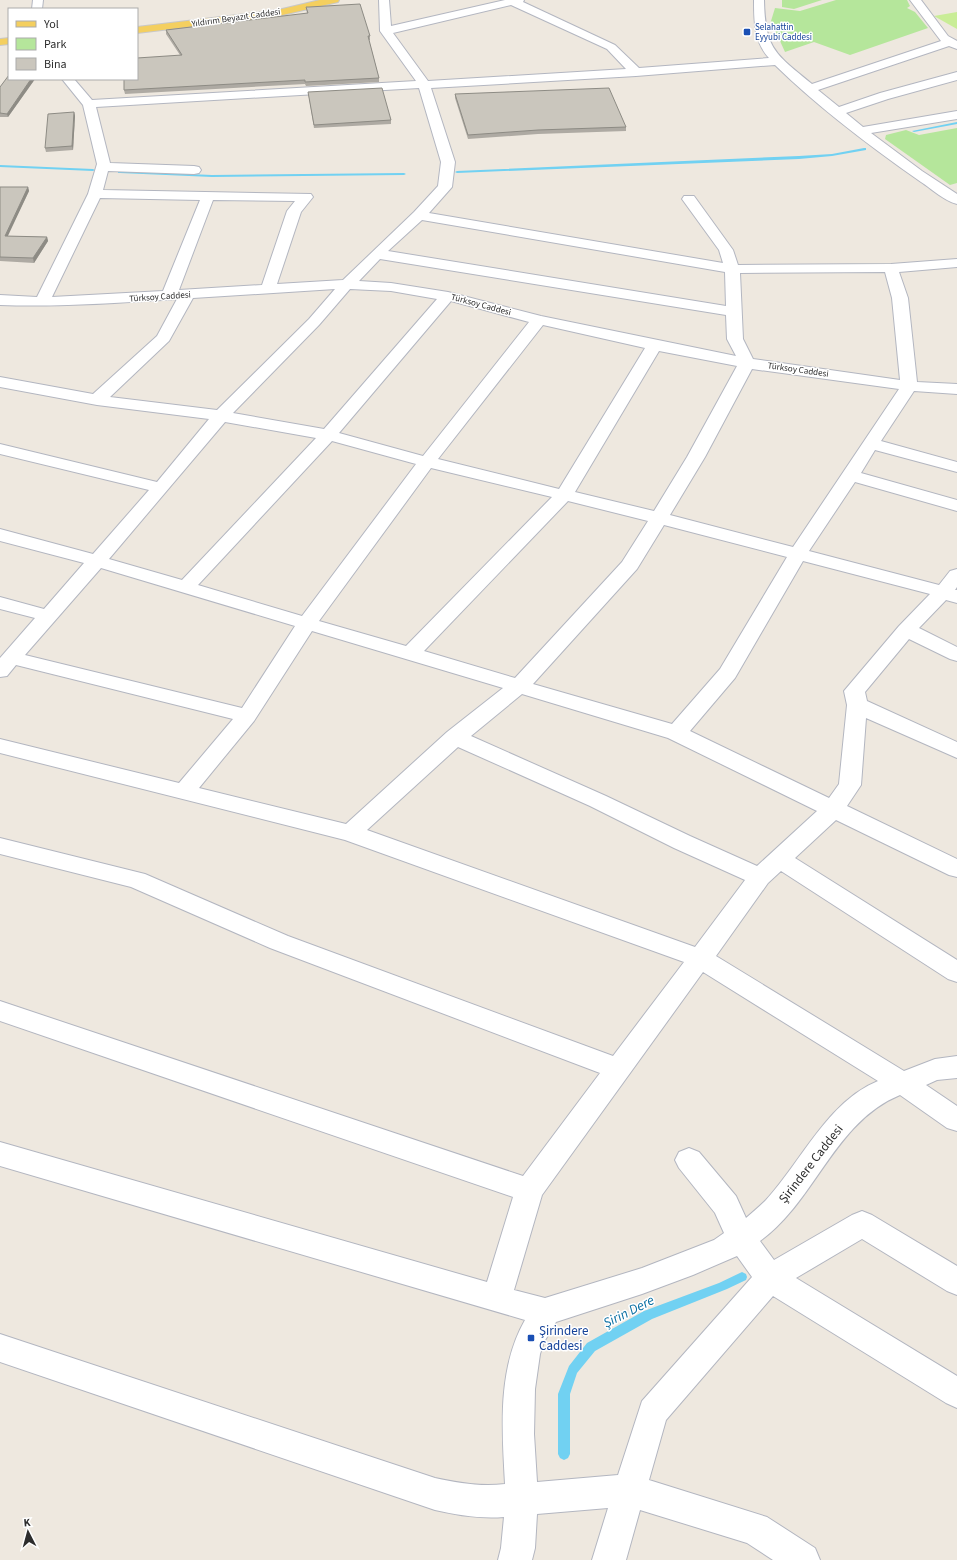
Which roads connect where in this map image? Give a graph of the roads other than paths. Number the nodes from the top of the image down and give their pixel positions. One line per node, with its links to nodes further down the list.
1 (308, 0): 7 (main road)
2 (334, 0): 8 (main road, Yıldırım Beyazıt Caddesi)
3 (384, 0): 9 (street)
4 (760, 0): 11 (street)
5 (915, 0): 10 (street)
6 (516, 1): 9 (street); 12 (street)
7 (138, 24)
8 (138, 30)
9 (386, 31): 15 (street)
10 (953, 44): 16 (street)
11 (778, 61): 12 (street); 16 (street)
12 (636, 72): 15 (street)
13 (957, 76): 18 (street)
14 (69, 80): 17 (street)
15 (424, 84): 17 (street); 28 (street)
16 (810, 89): 18 (street)
17 (89, 104): 21 (street)
18 (837, 112): 20 (street)
19 (957, 115): 20 (street)
20 (861, 131): 23 (street)
21 (103, 167): 22 (street); 24 (street)
22 (194, 170)
23 (951, 190): 27 (street)
24 (95, 194): 25 (street); 39 (street)
25 (208, 196): 34 (street); 36 (street)
26 (689, 199): 32 (street)
27 (957, 200)
28 (419, 215): 29 (street); 32 (street)
29 (377, 254): 33 (street); 40 (street)
30 (957, 263): 31 (street)
31 (891, 268): 32 (street); 45 (street)
32 (732, 269): 40 (street)
33 (347, 284): 34 (street, Türksoy Caddesi); 37 (street, Türksoy Caddesi); 48 (street)
34 (268, 288): 35 (street, Türksoy Caddesi)
35 (188, 295): 36 (street, Türksoy Caddesi); 47 (street)
36 (169, 296): 39 (street, Türksoy Caddesi)
37 (448, 296): 41 (street, Türksoy Caddesi); 49 (street)
38 (0, 300): 39 (street, Türksoy Caddesi)
39 (42, 302)
40 (733, 312): 43 (street)
41 (540, 320): 42 (street, Türksoy Caddesi); 52 (street)
42 (654, 346): 43 (street, Türksoy Caddesi); 56 (street)
43 (747, 363): 45 (street, Türksoy Caddesi); 58 (street)
44 (0, 382): 47 (street)
45 (909, 386): 46 (street, Türksoy Caddesi); 50 (street)
46 (957, 389)
47 (97, 400): 48 (street)
48 (221, 416): 49 (street); 55 (street)
49 (328, 435): 52 (street); 62 (street)
50 (871, 444): 53 (street); 54 (street)
51 (0, 449): 55 (street)
52 (427, 462): 56 (street); 66 (street)
53 (957, 467)
54 (850, 475): 57 (street); 60 (street)
55 (161, 488): 61 (street)
56 (564, 495): 58 (street); 68 (street)
57 (957, 506)
58 (659, 518): 60 (street); 71 (street)
59 (0, 534): 61 (street)
60 (798, 554): 63 (street); 74 (street)
61 (97, 561): 62 (street); 65 (street)
62 (185, 588): 66 (street)
63 (952, 588): 67 (street)
64 (0, 603): 65 (street)
65 (49, 616): 70 (street)
66 (307, 623): 68 (street); 73 (street)
67 (906, 630): 69 (street); 72 (street)
68 (410, 654): 71 (street)
69 (957, 655)
70 (6, 664): 73 (street)
71 (519, 686): 74 (street); 75 (street)
72 (857, 705): 77 (street); 79 (street)
73 (247, 716): 78 (street)
74 (676, 733): 79 (street)
75 (455, 738): 80 (street); 84 (street)
76 (0, 746): 78 (street)
77 (957, 751)
78 (184, 791): 80 (street)
79 (833, 809): 82 (street); 83 (street)
80 (350, 833): 85 (street)
81 (0, 846): 89 (street)
82 (779, 859): 84 (street); 86 (street)
83 (957, 869)
84 (760, 877): 85 (street)
85 (700, 958): 89 (street); 90 (street)
86 (957, 972)
87 (0, 1011): 94 (street)
88 (957, 1067): 90 (street, Şirindere Caddesi)
89 (619, 1069): 94 (street)
90 (902, 1083): 91 (street); 95 (street, Şirindere Caddesi)
91 (957, 1120)
92 (0, 1154): 98 (street)
93 (689, 1160): 95 (street)
94 (529, 1190): 98 (street)
95 (740, 1237): 96 (street); 99 (street, Şirindere Caddesi)
96 (770, 1278): 97 (street); 101 (street); 102 (street)
97 (957, 1282)
98 (497, 1299): 99 (street)
99 (545, 1312): 103 (street)
100 (0, 1348): 103 (street)
101 (957, 1393)
102 (629, 1490): 103 (street); 105 (street); 106 (street)
103 (522, 1498): 104 (street)
104 (515, 1560)
105 (609, 1560)
106 (803, 1560)

